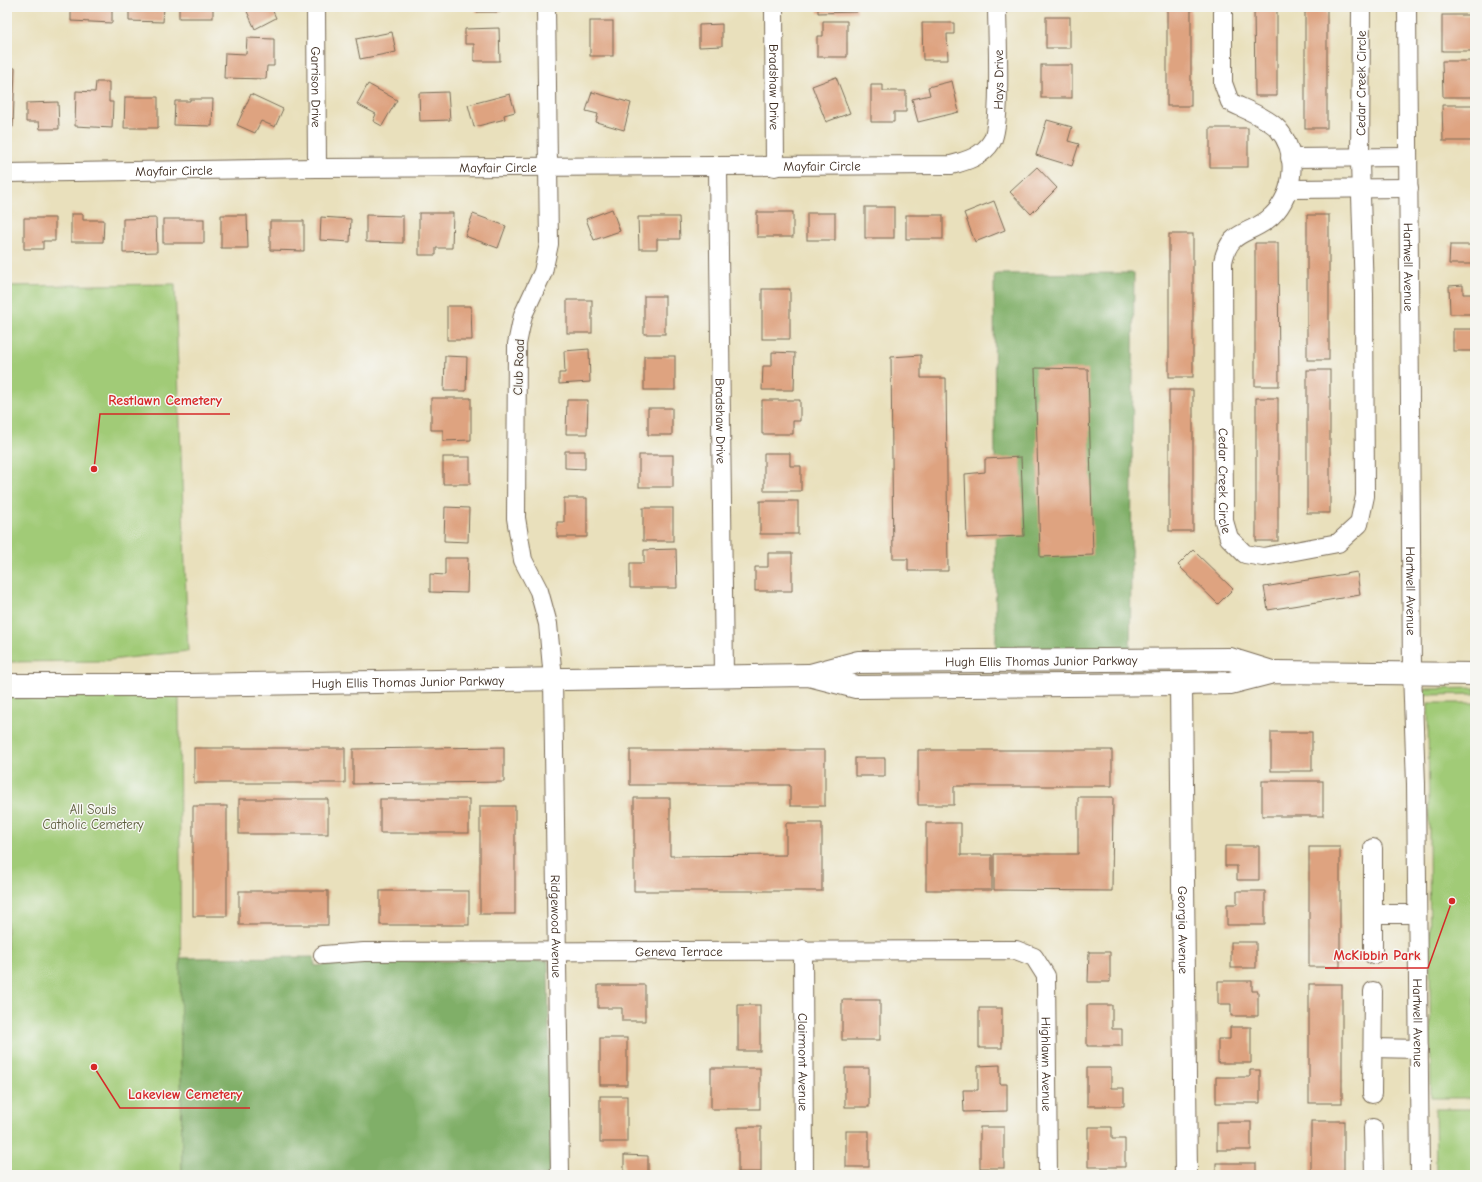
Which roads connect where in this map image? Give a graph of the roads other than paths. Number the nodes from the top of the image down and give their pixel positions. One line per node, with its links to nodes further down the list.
1 (316, 7): 15 (street, Garrison Drive)
2 (546, 7): 12 (street, Club Road)
3 (774, 7): 14 (street, Bradshaw Drive)
4 (997, 7): 8 (street, Hays Drive)
5 (1223, 7): 10 (street, Cedar Creek Circle)
6 (1361, 7): 11 (street, Cedar Creek Circle)
7 (1407, 7): 9 (street, Hartwell Avenue)
8 (986, 150): 14 (street, Mayfair Circle)
9 (1408, 157): 11 (street); 17 (street, Hartwell Avenue)
10 (1290, 158): 11 (street); 18 (street, Cedar Creek Circle)
11 (1360, 158): 19 (street, Cedar Creek Circle)
12 (548, 167): 13 (street, Mayfair Circle); 15 (street, Mayfair Circle); 25 (street, Club Road)
13 (718, 167): 14 (street, Mayfair Circle); 24 (street, Bradshaw Drive)
14 (775, 167)
15 (317, 168): 16 (street, Mayfair Circle)
16 (7, 173)
17 (1409, 188): 19 (street); 21 (street, Hartwell Avenue)
18 (1290, 189): 19 (street); 19 (street, Cedar Creek Circle)
19 (1361, 189)
20 (1273, 672): 21 (main road, Hugh Ellis Thomas Junior Parkway); 23 (main road, Hugh Ellis Thomas Junior Parkway); 26 (main road, Hugh Ellis Thomas Junior Parkway)
21 (1412, 672): 22 (main road, Hugh Ellis Thomas Junior Parkway); 30 (street, Hartwell Avenue)
22 (1475, 674)
23 (809, 675): 24 (main road, Hugh Ellis Thomas Junior Parkway); 26 (main road, Hugh Ellis Thomas Junior Parkway)
24 (724, 676): 25 (main road, Hugh Ellis Thomas Junior Parkway)
25 (552, 678): 27 (main road, Hugh Ellis Thomas Junior Parkway); 32 (street, Ridgewood Avenue)
26 (1181, 684): 44 (main road, Georgia Avenue)
27 (7, 686)
28 (1373, 848): 29 (street)
29 (1373, 914): 30 (street); 34 (street)
30 (1418, 914): 38 (street, Hartwell Avenue)
31 (803, 949): 32 (street, Geneva Terrace); 35 (street, Geneva Terrace); 42 (street, Clairmont Avenue)
32 (557, 951): 33 (street, Geneva Terrace); 41 (street, Ridgewood Avenue)
33 (323, 955)
34 (1373, 955)
35 (1034, 957): 43 (street, Highlawn Avenue)
36 (1373, 990): 37 (street)
37 (1373, 1048): 38 (street); 39 (street)
38 (1419, 1049): 46 (street, Hartwell Avenue)
39 (1372, 1094)
40 (1373, 1128): 45 (street)
41 (560, 1175)
42 (804, 1175)
43 (1048, 1175)
44 (1186, 1175)
45 (1374, 1175)
46 (1420, 1175)

